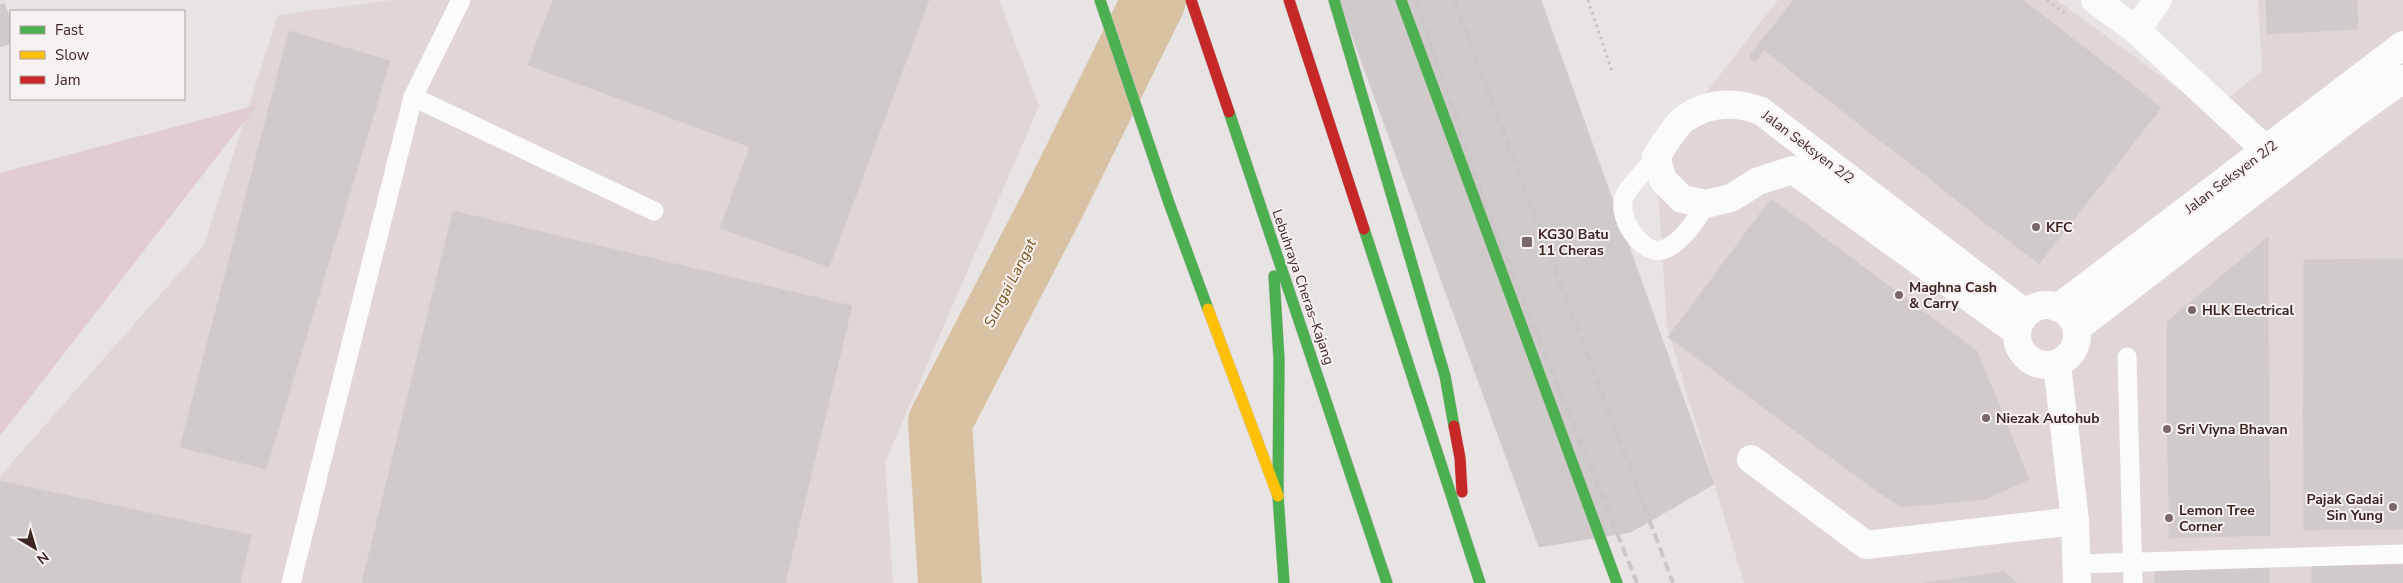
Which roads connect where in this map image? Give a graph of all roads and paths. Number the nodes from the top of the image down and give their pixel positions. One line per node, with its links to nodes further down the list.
1 (461, 0): 14 (lane)
2 (1100, 0): 28 (highway)
3 (1192, 0): 21 (highway, Lebuhraya Cheras–Kajang)
4 (1289, 0): 30 (highway)
5 (1334, 0): 30 (highway)
6 (1402, 0): 38 (highway)
7 (1588, 0): 12 (path)
8 (2095, 0): 10 (street)
9 (2158, 0): 10 (street)
10 (2136, 30): 17 (street)
11 (2403, 45): 17 (street, Jalan Seksyen 2/2)
12 (1613, 74)
13 (2403, 80): 16 (street)
14 (413, 97): 20 (lane); 34 (lane)
15 (2403, 107): 16 (street)
16 (2354, 114): 24 (street)
17 (2266, 150): 22 (street, Jalan Seksyen 2/2)
18 (1656, 157): 19 (street, Jalan Seksyen 2/2); 19 (lane); 23 (street, Jalan Seksyen 2/2)
19 (1706, 204): 23 (street, Jalan Seksyen 2/2)
20 (654, 211)
21 (1272, 239): 28 (highway); 36 (highway, Lebuhraya Cheras–Kajang)
22 (2058, 308): 23 (street); 24 (street)
23 (2021, 323): 26 (street)
24 (2076, 328): 26 (street)
25 (2127, 357): 32 (lane)
26 (2057, 364): 29 (street)
27 (1751, 459): 29 (street)
28 (1278, 496): 35 (highway)
29 (2075, 521): 33 (street)
30 (1464, 531): 37 (highway)
31 (2403, 554): 32 (lane)
32 (2133, 562): 33 (lane); 39 (lane)
33 (2077, 573)
34 (291, 583)
35 (1284, 583)
36 (1387, 583)
37 (1480, 583)
38 (1616, 583)
39 (2133, 583)

